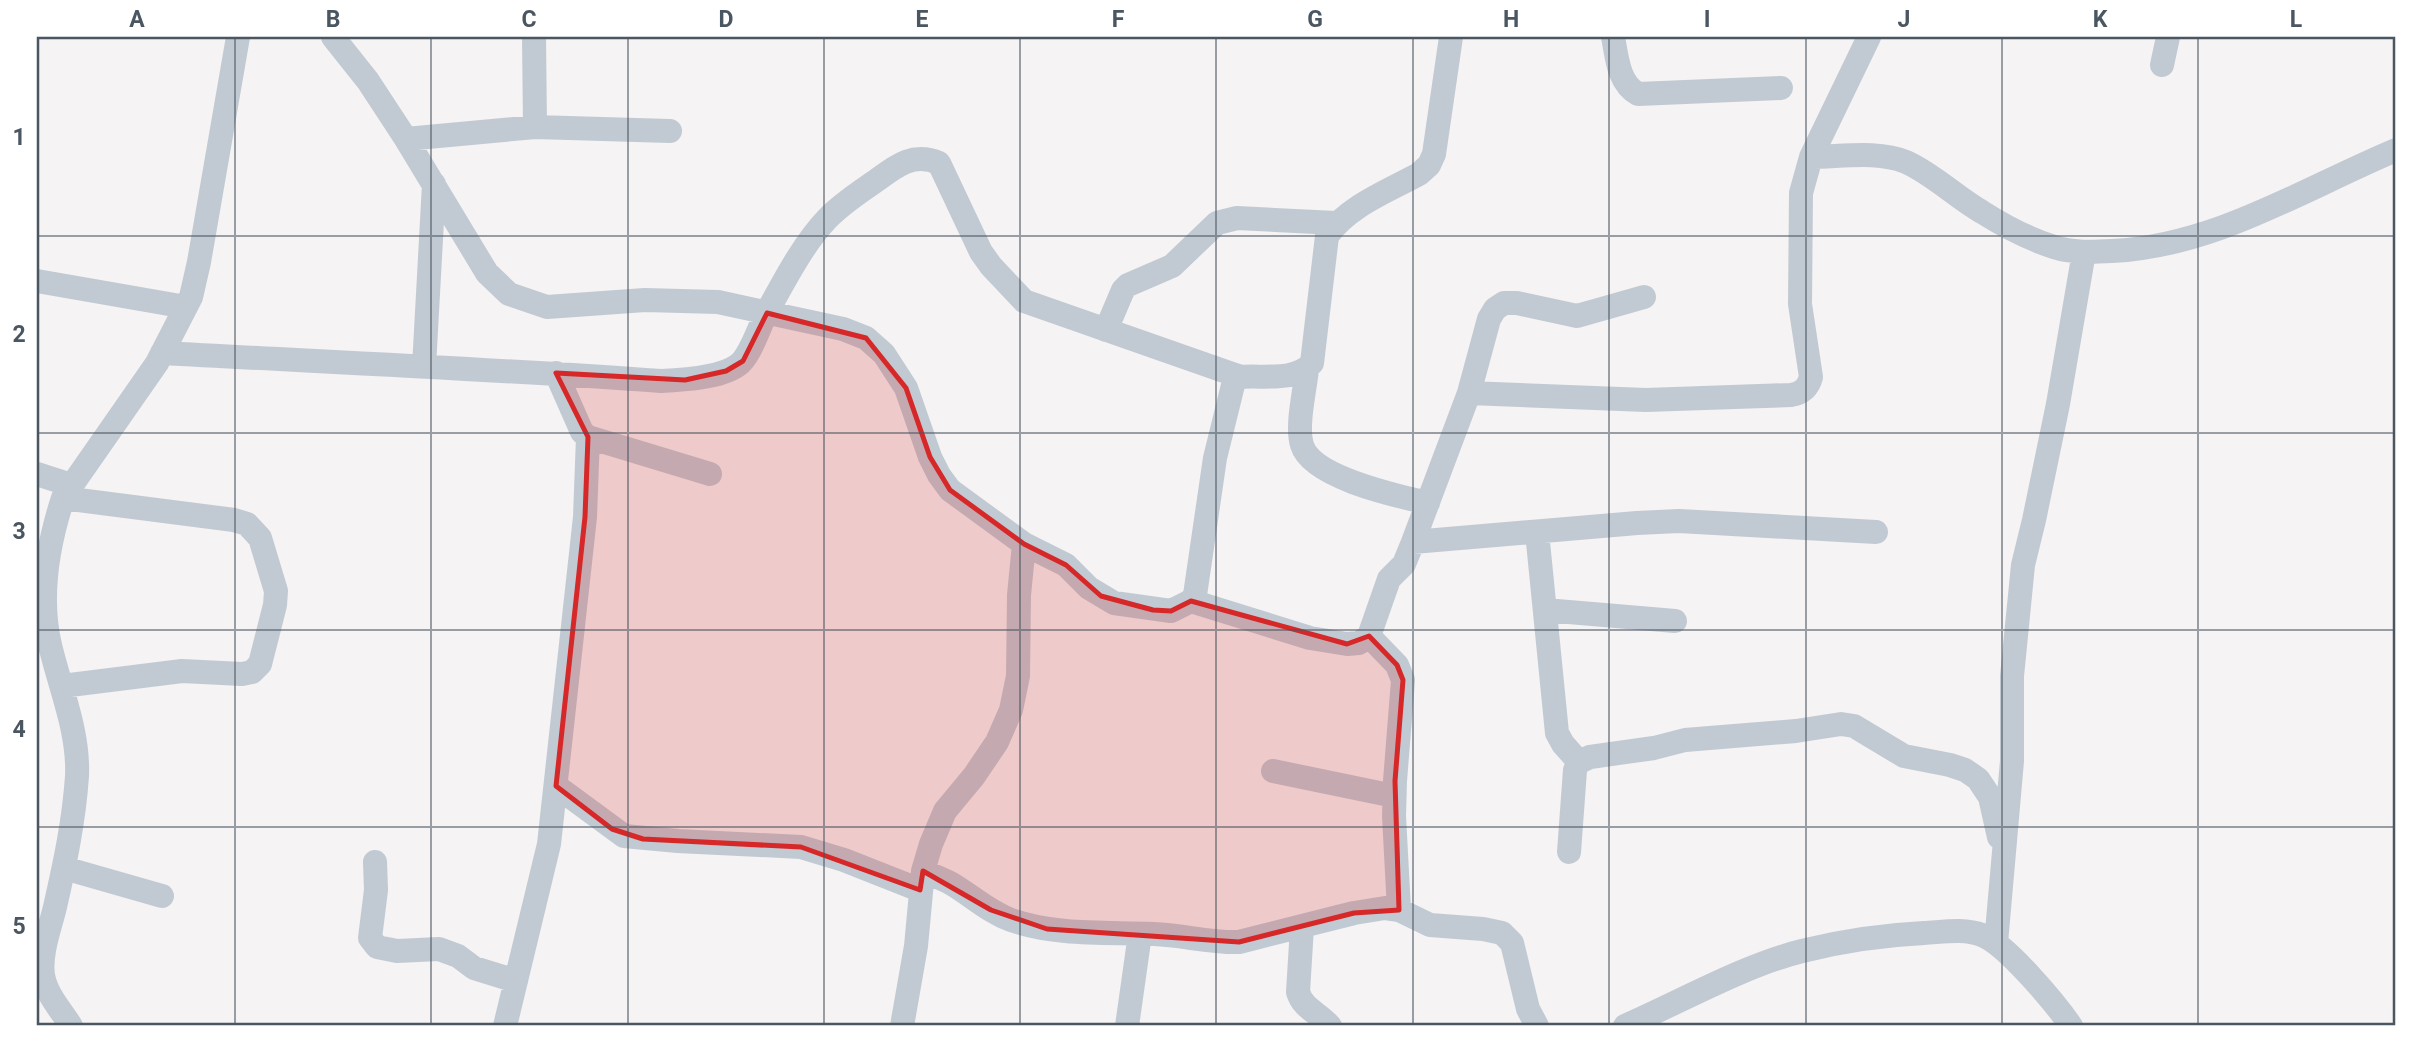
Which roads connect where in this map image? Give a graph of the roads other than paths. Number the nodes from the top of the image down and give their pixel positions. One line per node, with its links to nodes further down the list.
1 (239, 37): 20 (street)
2 (333, 37): 12 (street)
3 (534, 37): 10 (street)
4 (1451, 37): 16 (street)
5 (1613, 37): 9 (street)
6 (1869, 37): 14 (street)
7 (2168, 37): 8 (street)
8 (2162, 65)
9 (1781, 88)
10 (535, 127): 11 (street); 12 (street)
11 (670, 131)
12 (406, 139): 15 (street)
13 (2396, 150): 17 (street)
14 (1811, 157): 17 (street); 28 (street)
15 (435, 184): 21 (street); 24 (street)
16 (1336, 223): 22 (street); 25 (street)
17 (2084, 252): 47 (street)
18 (37, 281): 20 (street)
19 (1644, 297): 28 (street)
20 (186, 307): 23 (street)
21 (767, 313): 22 (street); 26 (street); 37 (street)
22 (1106, 330): 27 (street)
23 (162, 353): 24 (street); 32 (street)
24 (424, 367): 26 (street)
25 (1307, 369): 27 (street); 33 (street)
26 (556, 373): 29 (street)
27 (1241, 377): 38 (street)
28 (1469, 393): 33 (street)
29 (588, 437): 31 (street); 45 (street)
30 (37, 474): 32 (street)
31 (710, 474)
32 (67, 492): 42 (street); 42 (street)
33 (1428, 503): 36 (street)
34 (1537, 532): 35 (street); 36 (street); 39 (street)
35 (1876, 532)
36 (1413, 542): 41 (street)
37 (1024, 544): 38 (street); 51 (street)
38 (1191, 601): 41 (street)
39 (1545, 610): 40 (street); 43 (street)
40 (1675, 621)
41 (1369, 636): 46 (street)
42 (62, 686): 50 (street)
43 (1578, 762): 47 (street); 48 (street)
44 (1273, 771): 46 (street)
45 (556, 786): 51 (street); 58 (street)
46 (1394, 796): 53 (street)
47 (2006, 846): 57 (street)
48 (1569, 852)
49 (375, 862): 58 (street)
50 (64, 868): 52 (street); 55 (street)
51 (921, 880): 56 (street); 61 (street)
52 (162, 896)
53 (1399, 910): 54 (street); 64 (street)
54 (1303, 927): 56 (street); 63 (street)
55 (43, 933): 59 (street)
56 (1140, 934): 62 (street)
57 (1996, 943): 65 (street); 66 (street)
58 (516, 981): 60 (street)
59 (71, 1026)
60 (505, 1026)
61 (902, 1026)
62 (1127, 1026)
63 (1330, 1026)
64 (1537, 1026)
65 (1625, 1026)
66 (2071, 1026)

